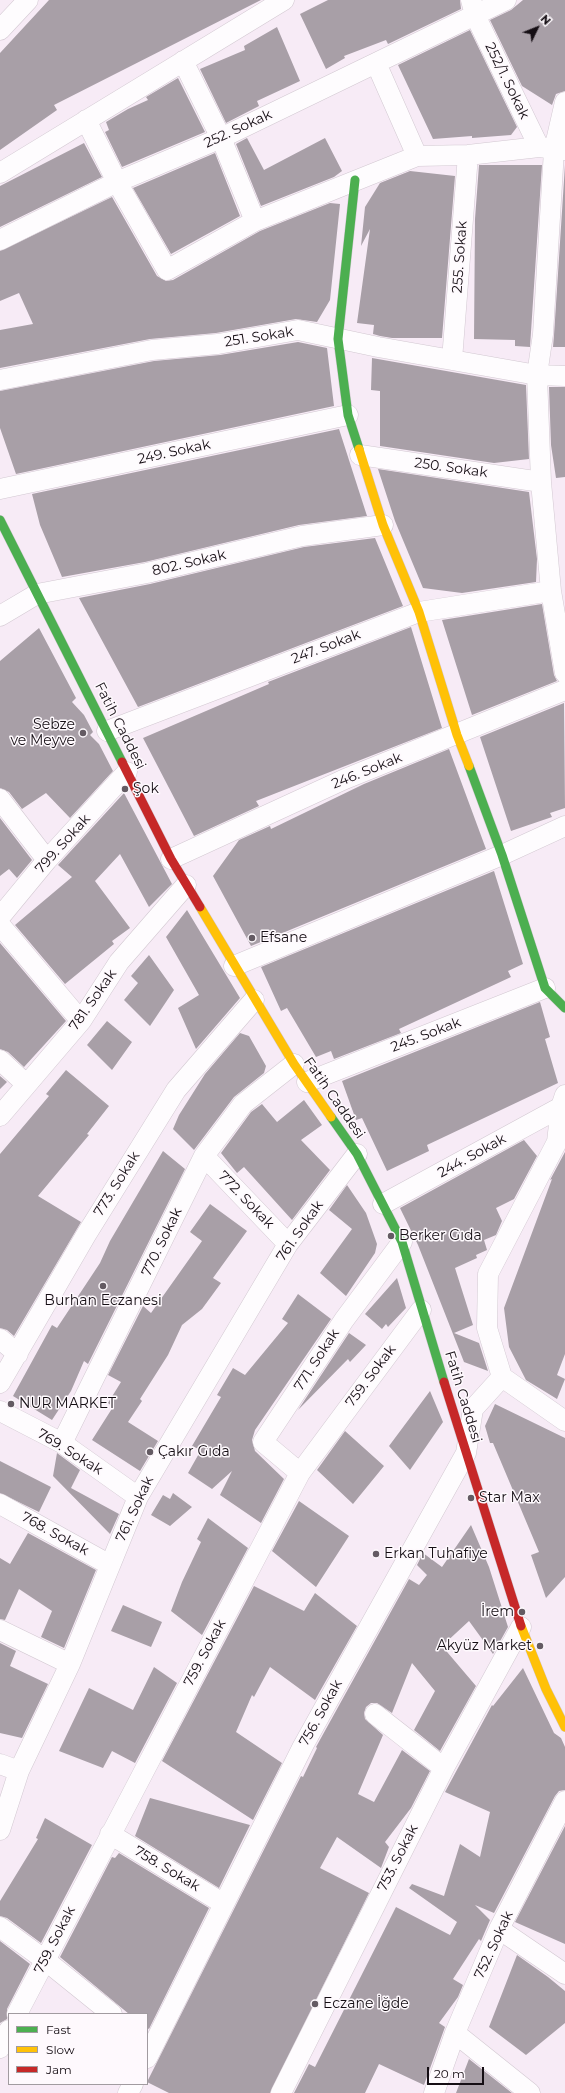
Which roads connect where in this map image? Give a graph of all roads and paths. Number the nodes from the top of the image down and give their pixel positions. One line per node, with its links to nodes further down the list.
1 (28, 0): 5 (street)
2 (284, 0): 6 (street)
3 (506, 0): 4 (street, 252. Sokak)
4 (473, 7): 7 (street, 252. Sokak); 11 (street, 252/1. Sokak)
5 (0, 30)
6 (183, 62): 9 (street); 10 (street)
7 (376, 63): 10 (street, 252. Sokak); 13 (street)
8 (565, 102): 11 (street)
9 (86, 120): 14 (street); 16 (street)
10 (221, 138): 16 (street, 252. Sokak); 17 (street)
11 (552, 149): 12 (street); 21 (street)
12 (468, 155): 13 (street); 20 (street, 255. Sokak)
13 (417, 156): 15 (street)
14 (0, 173)
15 (355, 180): 17 (street); 19 (main road)
16 (117, 182): 17 (street); 18 (street, 252. Sokak)
17 (255, 221)
18 (0, 240)
19 (338, 339): 20 (street, 251. Sokak); 23 (street, 251. Sokak); 24 (main road)
20 (452, 360): 21 (street, 251. Sokak)
21 (537, 375): 22 (street, 251. Sokak); 26 (street)
22 (565, 376)
23 (0, 380)
24 (348, 415): 25 (main road); 27 (street, 249. Sokak)
25 (360, 455): 26 (street, 250. Sokak); 29 (main road)
26 (541, 482): 30 (street)
27 (0, 489)
28 (0, 520): 31 (main road, Fatih Caddesi)
29 (383, 525): 31 (street, 802. Sokak); 32 (main road)
30 (551, 591): 32 (street, 247. Sokak); 34 (street)
31 (37, 594): 33 (street, 802. Sokak); 36 (main road, Fatih Caddesi)
32 (419, 612): 36 (street, 247. Sokak); 37 (main road)
33 (0, 616)
34 (565, 673)
35 (565, 690): 37 (street, 246. Sokak)
36 (108, 731): 38 (main road, Fatih Caddesi)
37 (457, 735): 41 (main road); 42 (street, 246. Sokak)
38 (127, 772): 42 (main road, Fatih Caddesi); 43 (street, 799. Sokak)
39 (0, 799): 43 (street)
40 (565, 826): 41 (street)
41 (502, 855): 47 (street); 48 (main road)
42 (171, 859): 44 (main road, Fatih Caddesi)
43 (47, 860): 45 (street, 799. Sokak)
44 (186, 885): 47 (main road, Fatih Caddesi); 51 (street, 781. Sokak)
45 (0, 917)
46 (0, 925): 51 (street)
47 (234, 966): 49 (main road, Fatih Caddesi)
48 (545, 988): 50 (main road); 54 (street, 245. Sokak)
49 (254, 1000): 53 (main road, Fatih Caddesi); 66 (street, 773. Sokak)
50 (565, 1008)
51 (81, 1021): 55 (street, 781. Sokak)
52 (0, 1060): 55 (street)
53 (294, 1064): 54 (main road, Fatih Caddesi); 60 (street, 770. Sokak)
54 (307, 1082): 59 (main road, Fatih Caddesi)
55 (26, 1084): 57 (street, 781. Sokak)
56 (563, 1101): 58 (street); 61 (street, 244. Sokak)
57 (0, 1116)
58 (561, 1144): 67 (street)
59 (357, 1154): 61 (main road, Fatih Caddesi); 63 (street, 761. Sokak)
60 (204, 1156): 63 (street, 772. Sokak); 71 (street, 770. Sokak)
61 (383, 1204): 62 (main road, Fatih Caddesi)
62 (402, 1242): 64 (main road, Fatih Caddesi); 73 (street, 771. Sokak)
63 (288, 1244): 74 (street, 761. Sokak)
64 (421, 1310): 72 (main road, Fatih Caddesi); 73 (street, 759. Sokak)
65 (0, 1339): 66 (street)
66 (18, 1354): 68 (street, 773. Sokak)
67 (502, 1377): 70 (street); 72 (street, 756. Sokak)
68 (0, 1383)
69 (0, 1411): 71 (street, 769. Sokak)
70 (565, 1419)
71 (62, 1443): 74 (street, 769. Sokak)
72 (466, 1453): 77 (main road, Fatih Caddesi); 88 (street, 756. Sokak)
73 (300, 1473): 87 (street, 759. Sokak)
74 (138, 1497): 76 (street, 761. Sokak)
75 (0, 1504): 76 (street, 768. Sokak)
76 (110, 1565): 79 (street, 761. Sokak)
77 (521, 1627): 81 (main road, Fatih Caddesi); 83 (street, 753. Sokak)
78 (0, 1630): 79 (street)
79 (70, 1664): 84 (street, 761. Sokak)
80 (375, 1714): 83 (street)
81 (563, 1718)
82 (0, 1764): 84 (street)
83 (444, 1768): 99 (street, 753. Sokak)
84 (19, 1771): 86 (street, 761. Sokak)
85 (565, 1801): 90 (street, 752. Sokak)
86 (0, 1830)
87 (110, 1834): 88 (street, 758. Sokak); 91 (street, 759. Sokak)
88 (224, 1904): 98 (street, 756. Sokak)
89 (0, 1927): 91 (street)
90 (499, 1929): 92 (street); 96 (street, 752. Sokak)
91 (45, 1960): 93 (street, 759. Sokak); 94 (street)
92 (565, 1973)
93 (18, 2013)
94 (111, 2013)
95 (8, 2032): 97 (street)
96 (455, 2033): 100 (street, 752. Sokak); 101 (street)
97 (0, 2048)
98 (149, 2049)
99 (281, 2093)
100 (434, 2093)
101 (530, 2093)

